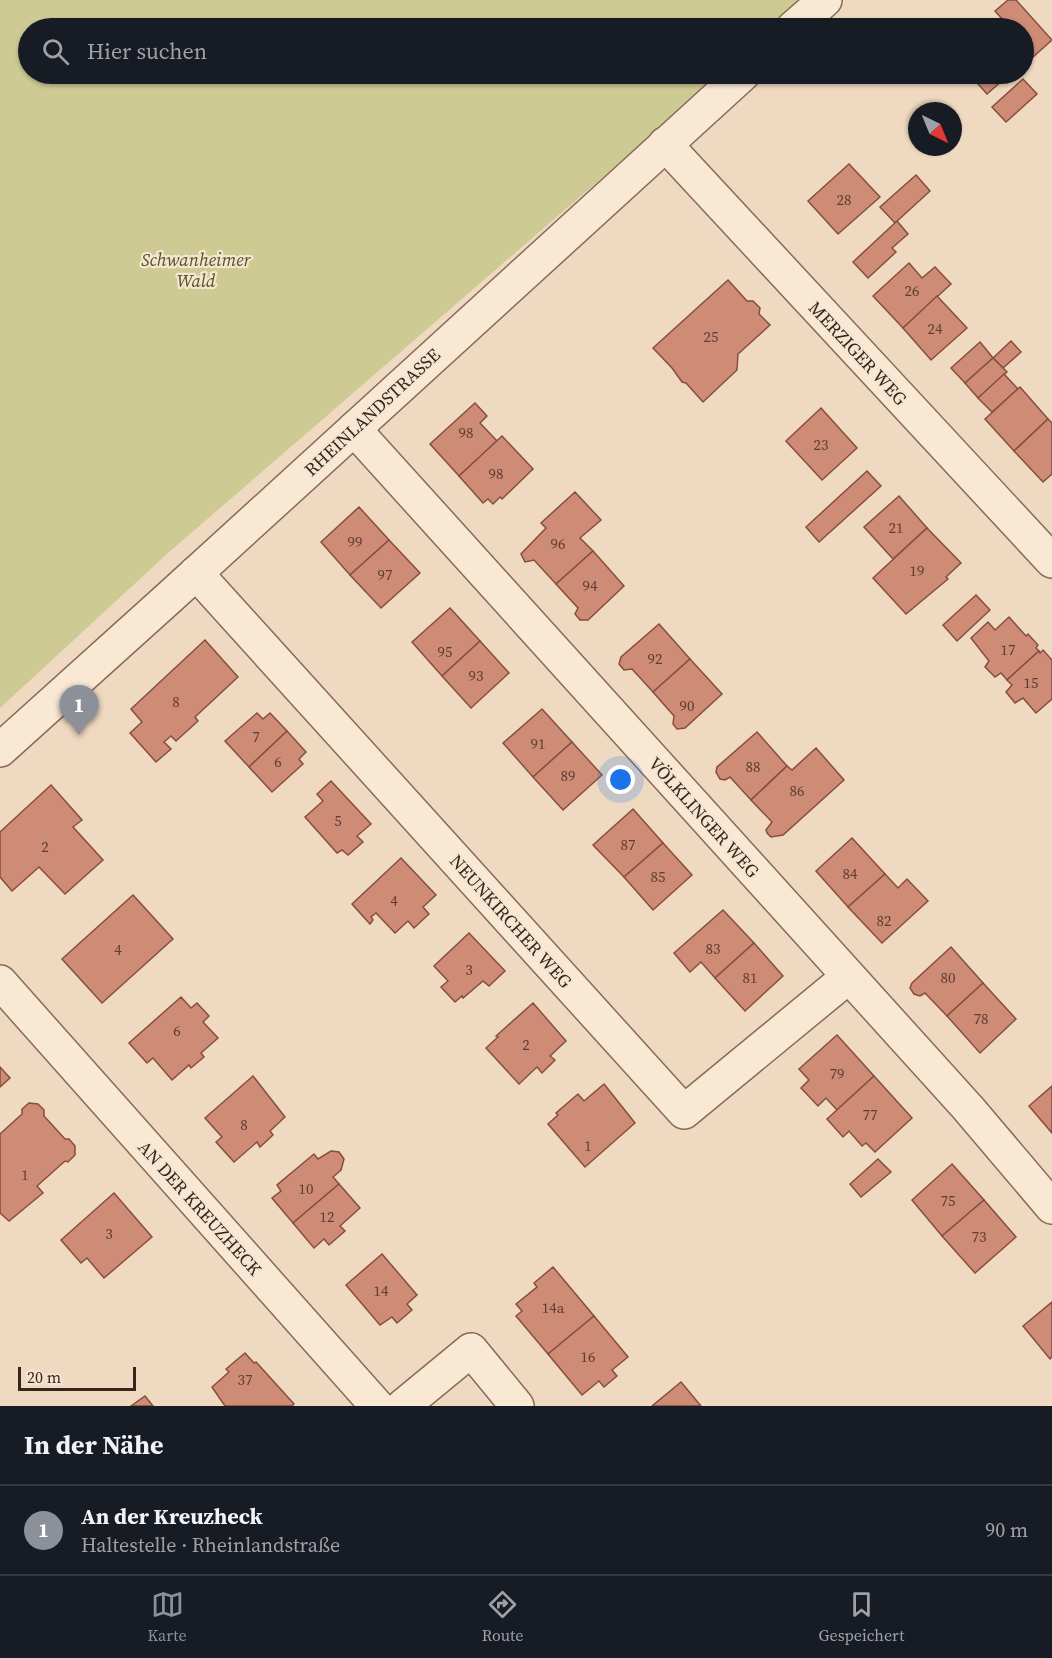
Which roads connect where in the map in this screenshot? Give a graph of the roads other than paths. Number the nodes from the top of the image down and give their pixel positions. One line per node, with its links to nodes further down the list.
1 (825, 0): 2 (street)
2 (804, 18)
3 (732, 84): 4 (street, RHEINLANDSTRASSE)
4 (665, 144): 5 (street, RHEINLANDSTRASSE); 6 (street, MERZIGER WEG)
5 (354, 429): 7 (street, RHEINLANDSTRASSE); 9 (street, VÖLKLINGER WEG)
6 (1052, 561)
7 (196, 573): 8 (street, RHEINLANDSTRASSE); 9 (street, NEUNKIRCHER WEG)
8 (0, 750)
9 (848, 977): 11 (street, VÖLKLINGER WEG)
10 (0, 982): 12 (street, AN DER KREUZHECK)
11 (1052, 1207)
12 (377, 1406)
13 (403, 1406): 14 (street)
14 (518, 1406)

